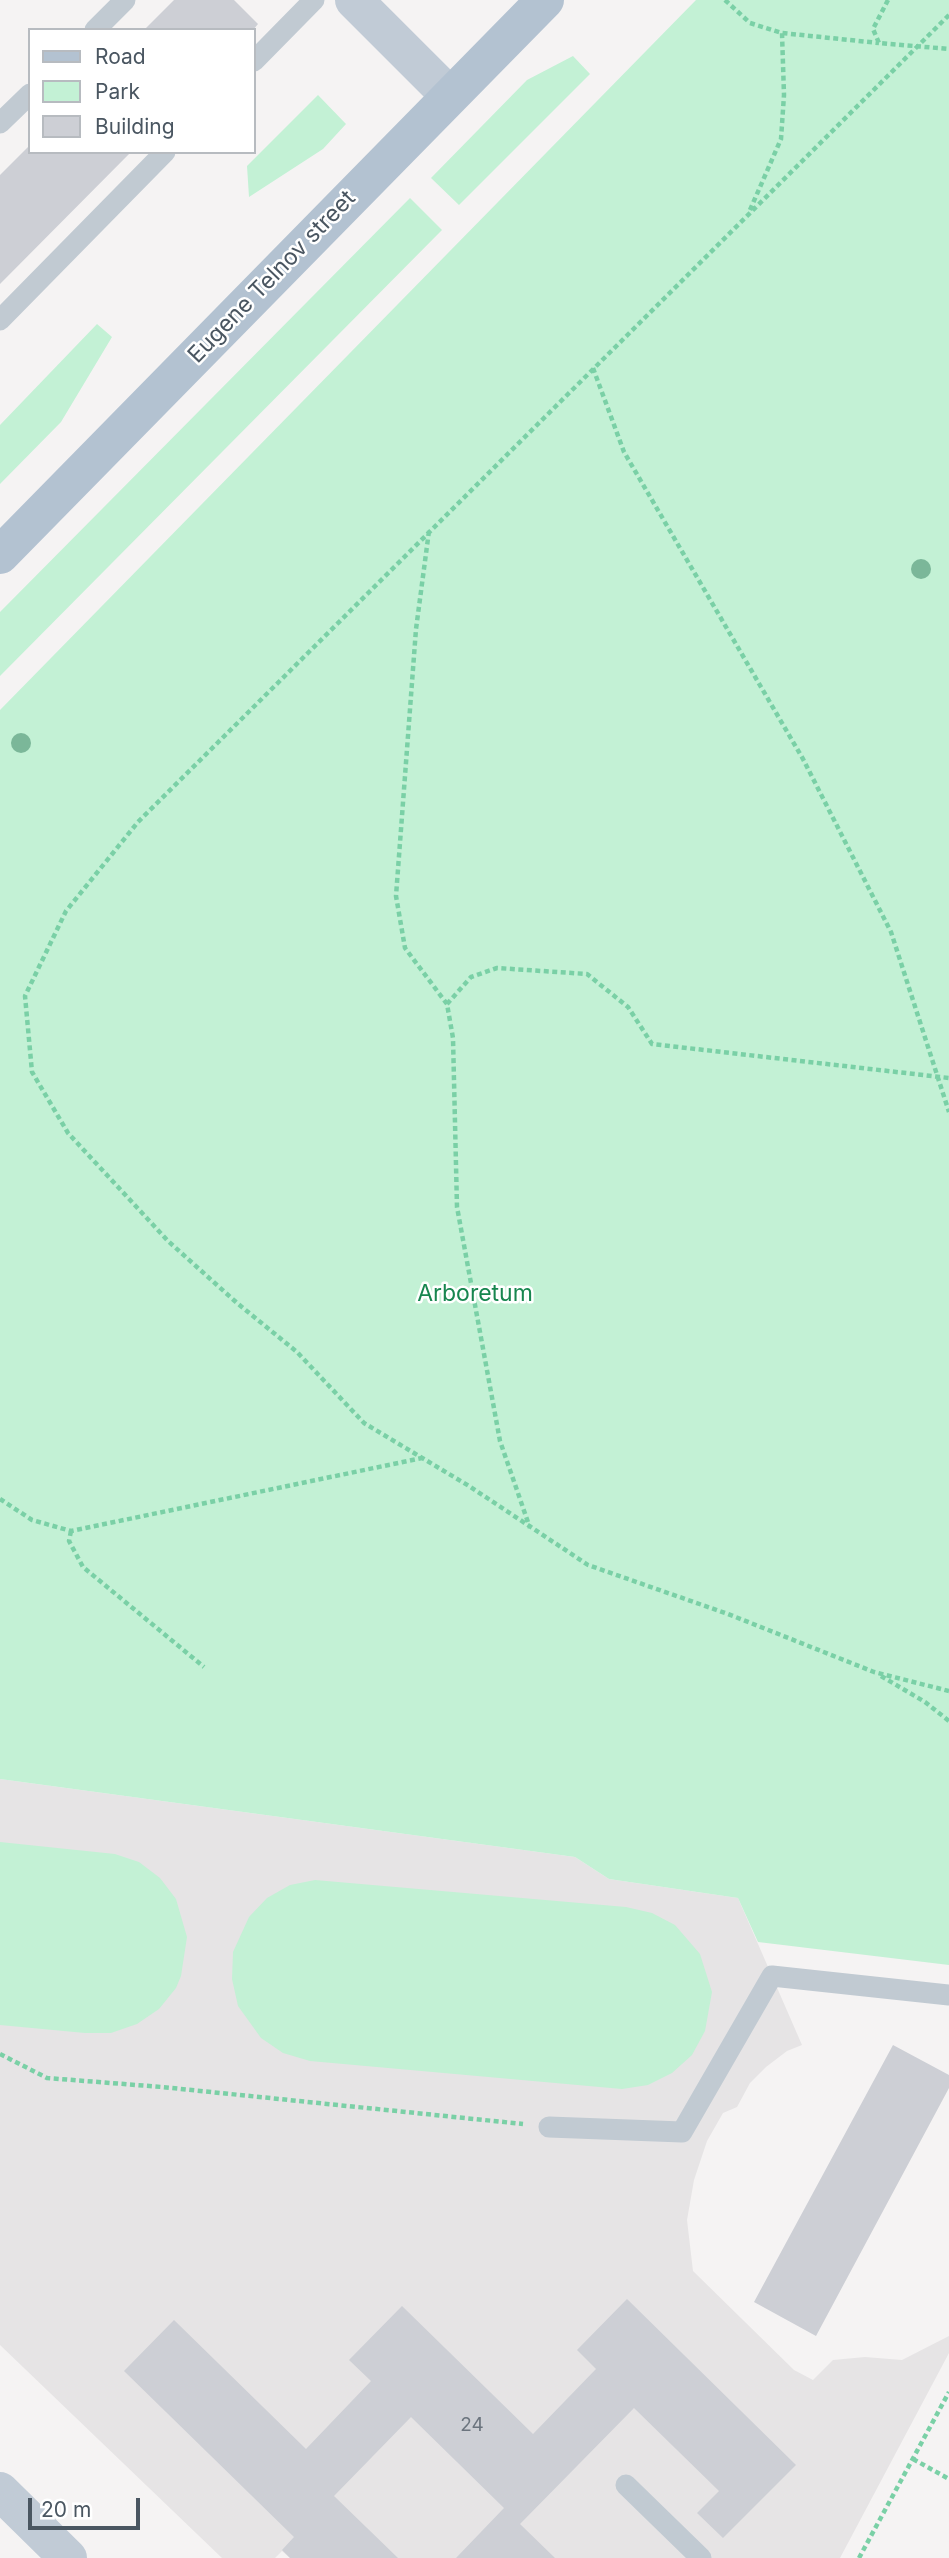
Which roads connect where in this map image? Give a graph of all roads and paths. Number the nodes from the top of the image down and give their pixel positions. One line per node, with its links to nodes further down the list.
1 (125, 0): 8 (lane)
2 (314, 0): 13 (lane)
3 (354, 0): 14 (street)
4 (545, 0): 14 (main road, Eugene Telnov street)
5 (725, 0): 9 (path)
6 (888, 0): 10 (path)
7 (949, 15): 11 (path)
8 (97, 28)
9 (782, 33): 10 (path); 18 (path)
10 (879, 43): 11 (path)
11 (918, 46): 12 (path); 18 (path)
12 (949, 49)
13 (256, 59)
14 (449, 95): 22 (main road, Eugene Telnov street)
15 (28, 96): 16 (lane)
16 (0, 123)
17 (163, 154): 19 (lane)
18 (748, 214): 20 (path)
19 (0, 320)
20 (593, 368): 21 (path); 24 (path)
21 (429, 530): 23 (path); 27 (path)
22 (0, 555)
23 (447, 1004): 24 (path); 29 (path)
24 (939, 1076): 25 (path); 26 (path)
25 (949, 1078)
26 (949, 1112)
27 (423, 1458): 29 (path); 30 (path)
28 (0, 1499): 30 (path)
29 (530, 1528): 32 (path)
30 (71, 1531): 31 (path)
31 (204, 1667)
32 (874, 1672): 33 (path); 34 (path)
33 (949, 1691)
34 (949, 1721)
35 (949, 1995): 37 (lane)
36 (0, 2054): 37 (path)
37 (549, 2127)
38 (949, 2392): 39 (path)
39 (913, 2459): 40 (path); 45 (path)
40 (949, 2479)
41 (626, 2485): 44 (lane)
42 (0, 2491): 43 (street)
43 (68, 2558)
44 (701, 2558)
45 (859, 2558)

